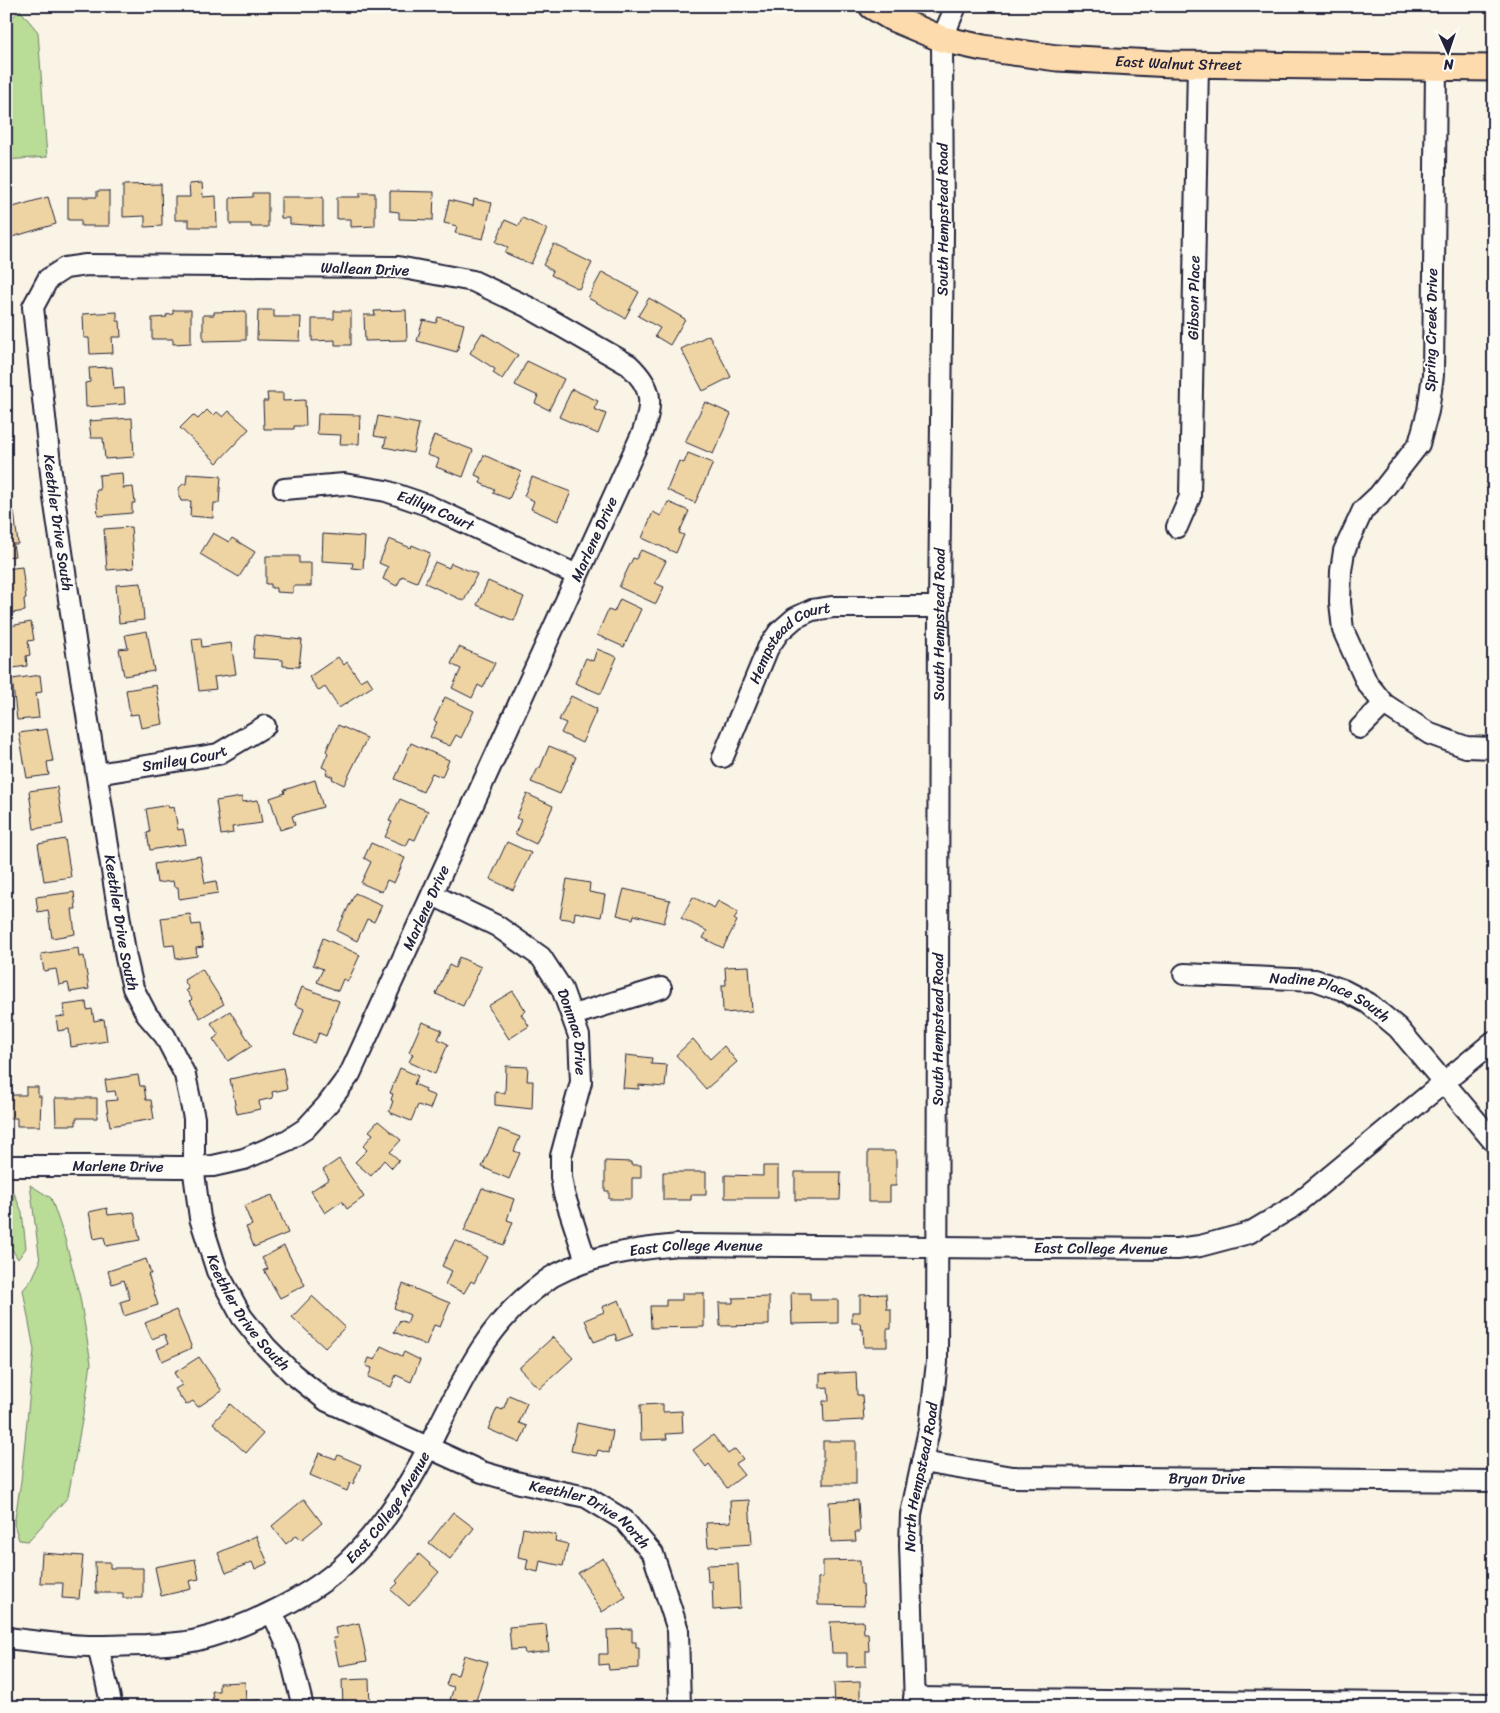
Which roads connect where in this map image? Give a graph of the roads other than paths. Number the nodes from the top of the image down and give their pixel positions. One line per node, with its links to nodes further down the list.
1 (872, 6): 3 (main road, East Walnut Street)
2 (956, 6): 3 (street, South Hempstead Road)
3 (942, 39): 4 (main road, East Walnut Street); 12 (street, South Hempstead Road)
4 (1198, 64): 5 (main road, East Walnut Street); 10 (street, Gibson Place)
5 (1436, 67): 6 (main road, East Walnut Street); 13 (street, Spring Creek Drive)
6 (1494, 68)
7 (48, 279): 8 (street, Wallean Drive); 18 (street, Keethler Drive South)
8 (649, 393): 11 (street, Marlene Drive)
9 (284, 489): 11 (street, Edilyn Court)
10 (1177, 527)
11 (577, 575): 19 (street, Marlene Drive)
12 (939, 607): 17 (street, Hempstead Court); 28 (street, South Hempstead Road)
13 (1384, 704): 15 (street); 16 (street, Spring Creek Drive)
14 (265, 726): 18 (street, Smiley Court)
15 (1360, 728)
16 (1494, 748)
17 (723, 757)
18 (97, 774): 27 (street, Keethler Drive South)
19 (432, 895): 22 (street, Donmac Drive); 27 (street, Marlene Drive)
20 (1184, 974): 24 (street, Nadine Place South)
21 (661, 988): 22 (street)
22 (572, 1014): 29 (street, Donmac Drive)
23 (1494, 1041): 24 (street, East College Avenue)
24 (1444, 1084): 25 (street, Nadine Place South); 28 (street, East College Avenue)
25 (1494, 1142)
26 (6, 1166): 27 (street, Marlene Drive)
27 (194, 1166): 30 (street, Keethler Drive South)
28 (936, 1247): 29 (street, East College Avenue); 31 (street, North Hempstead Road)
29 (586, 1261): 30 (street, East College Avenue)
30 (428, 1448): 33 (street, East College Avenue); 40 (street, Keethler Drive North)
31 (922, 1462): 32 (street, Bryan Drive); 36 (street, North Hempstead Road)
32 (1494, 1481)
33 (272, 1612): 35 (street, East College Avenue); 39 (street)
34 (6, 1638): 35 (street, East College Avenue)
35 (98, 1646): 38 (street)
36 (914, 1702): 37 (street)
37 (1494, 1704)
38 (112, 1707)
39 (303, 1707)
40 (680, 1707)

